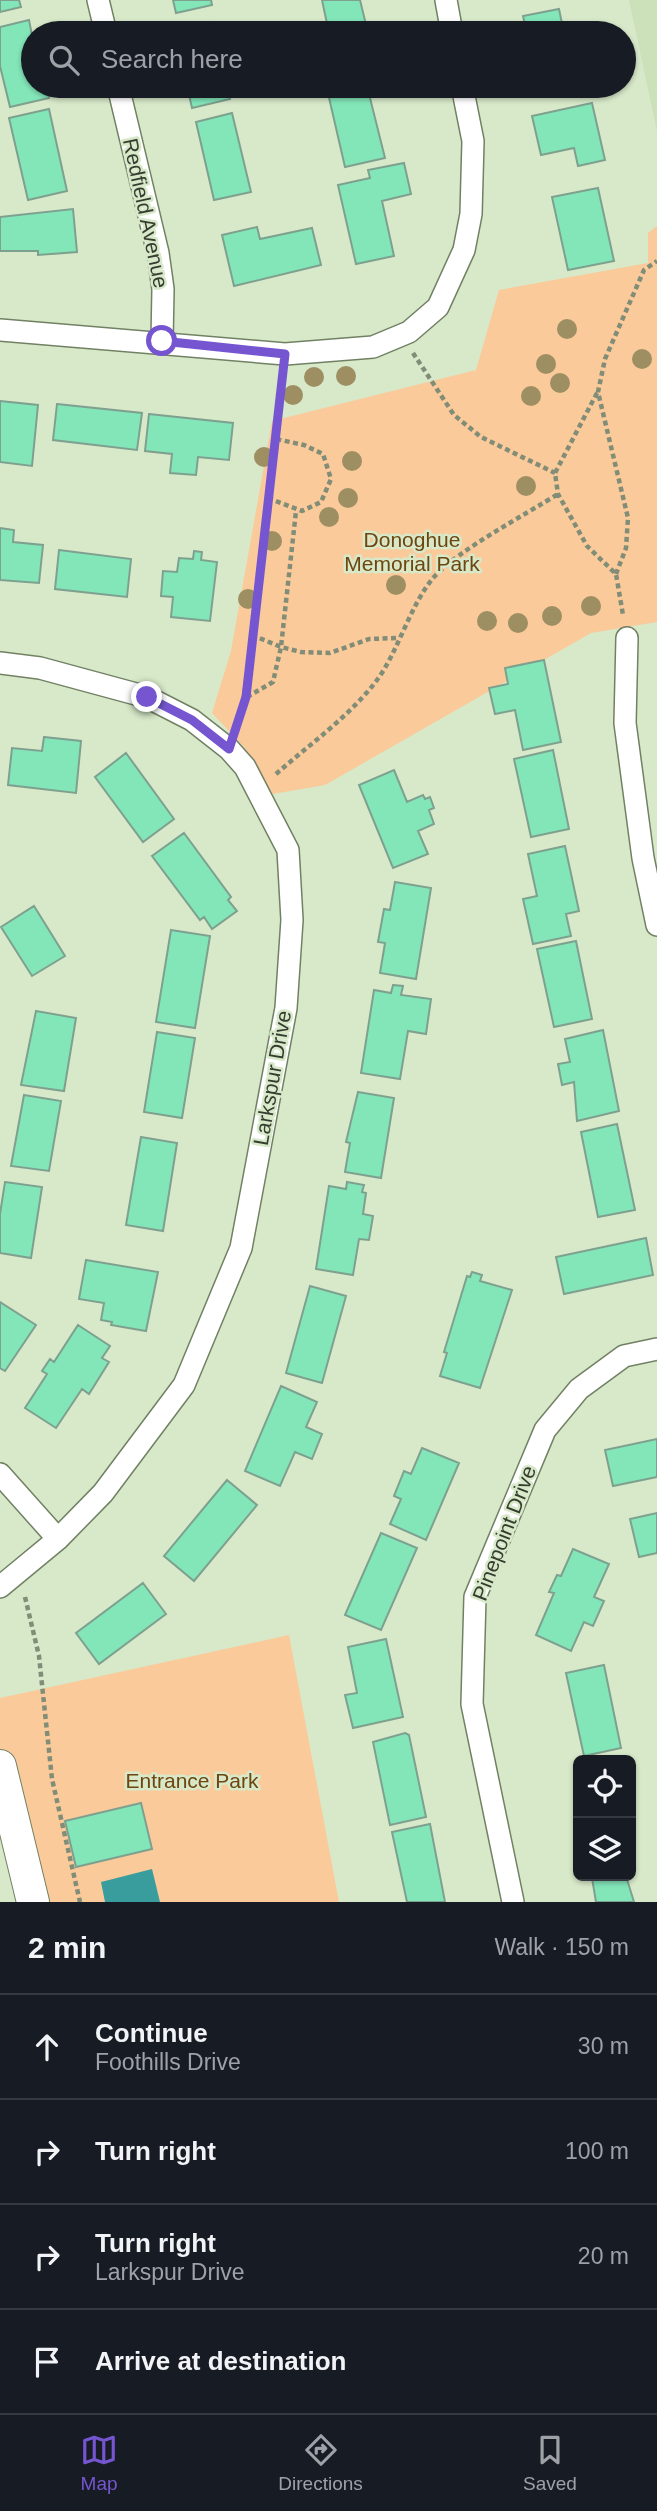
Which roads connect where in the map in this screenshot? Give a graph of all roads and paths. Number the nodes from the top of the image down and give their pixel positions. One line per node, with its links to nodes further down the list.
1 (98, 0): 3 (street)
2 (446, 0): 4 (street)
3 (103, 21)
4 (450, 21)
5 (121, 98): 10 (street, Redfield Avenue)
6 (464, 98): 9 (street)
7 (657, 261): 12 (path)
8 (0, 330): 10 (street)
9 (408, 332): 11 (street); 14 (path)
10 (162, 341): 11 (street)
11 (285, 354): 13 (path)
12 (598, 392): 14 (path); 18 (path)
13 (276, 439): 16 (path); 17 (path)
14 (555, 473): 15 (path)
15 (558, 494): 18 (path); 20 (path)
16 (268, 498): 17 (path); 19 (path)
17 (296, 510): 22 (path)
18 (615, 574): 21 (path)
19 (252, 635): 22 (path); 24 (path)
20 (397, 638): 22 (path); 26 (path)
21 (627, 638): 27 (street)
22 (281, 647): 24 (path)
23 (0, 663): 25 (street, Larkspur Drive)
24 (246, 697): 25 (path)
25 (229, 749): 26 (street, Larkspur Drive)
26 (257, 790): 30 (street, Larkspur Drive)
27 (657, 925)
28 (657, 1349): 35 (street, Pinepoint Drive)
29 (0, 1474): 30 (street)
30 (58, 1539): 31 (street, Larkspur Drive)
31 (7, 1582): 34 (path)
32 (0, 1766): 33 (street)
33 (33, 1902)
34 (80, 1902)
35 (513, 1902)

